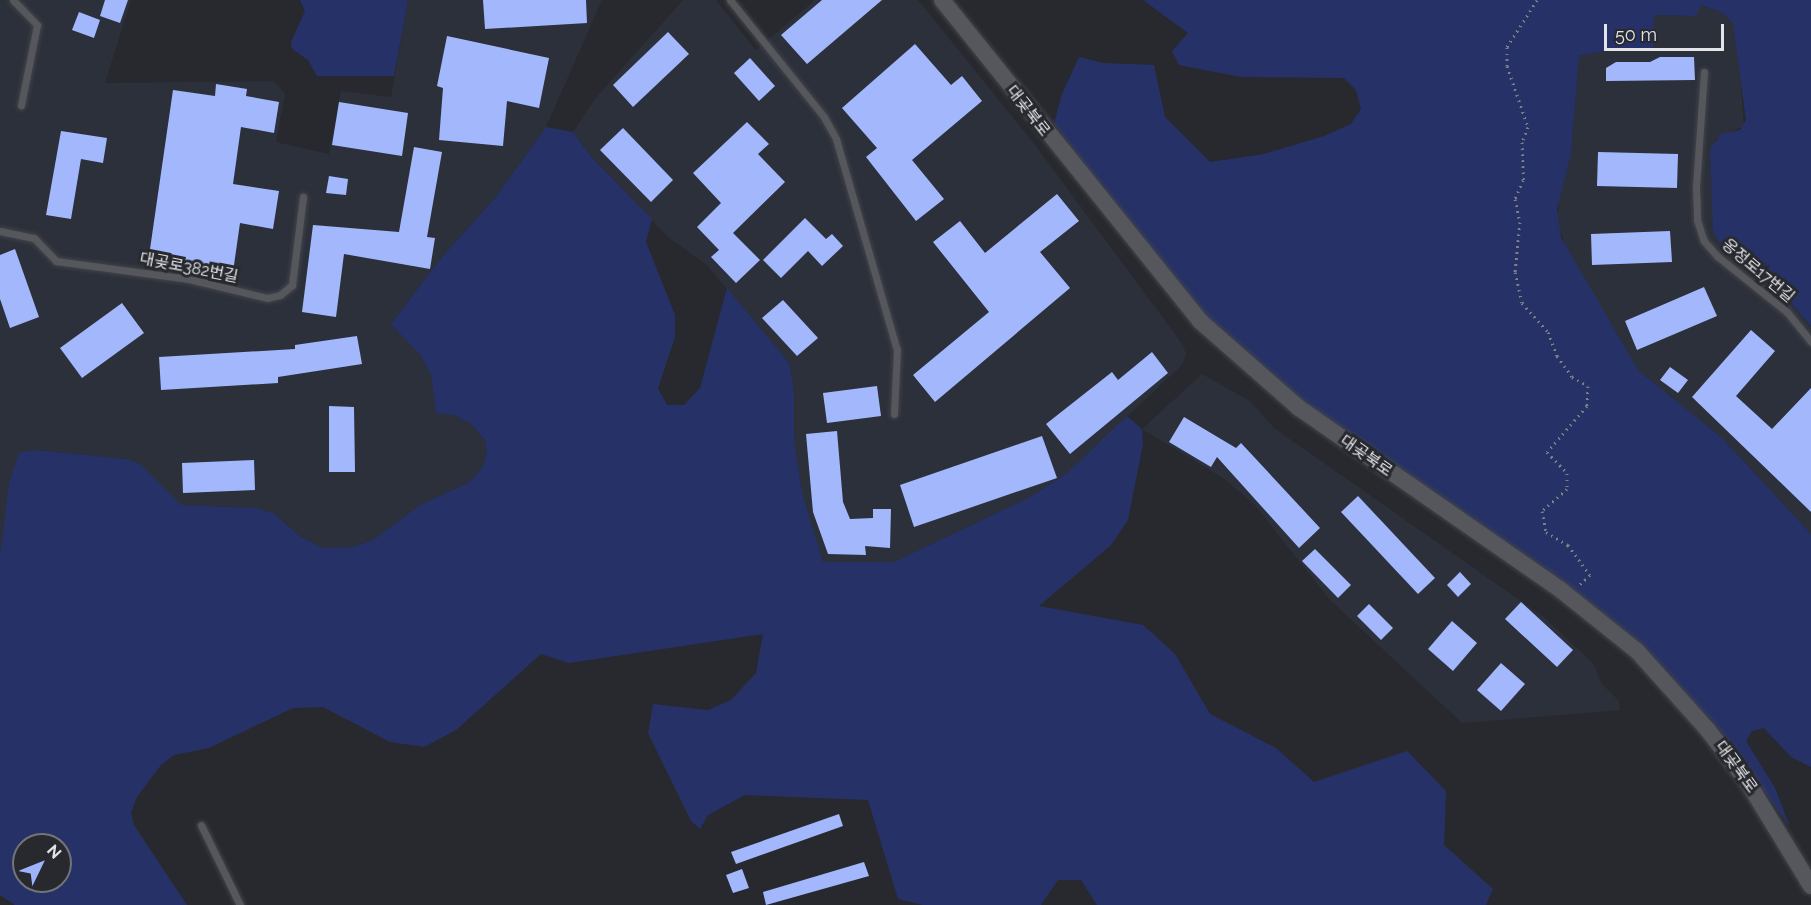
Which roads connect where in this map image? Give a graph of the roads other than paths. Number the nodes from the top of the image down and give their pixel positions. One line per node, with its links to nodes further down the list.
1 (13, 0): 5 (lane)
2 (730, 0): 9 (lane)
3 (942, 0): 11 (street, 대곶북로)
4 (1704, 72): 8 (lane, 옹정로17번길)
5 (21, 105)
6 (303, 197): 7 (lane, 대곶로382번길)
7 (0, 231)
8 (1811, 342)
9 (894, 414)
10 (201, 825): 12 (lane)
11 (1811, 886)
12 (240, 905)

